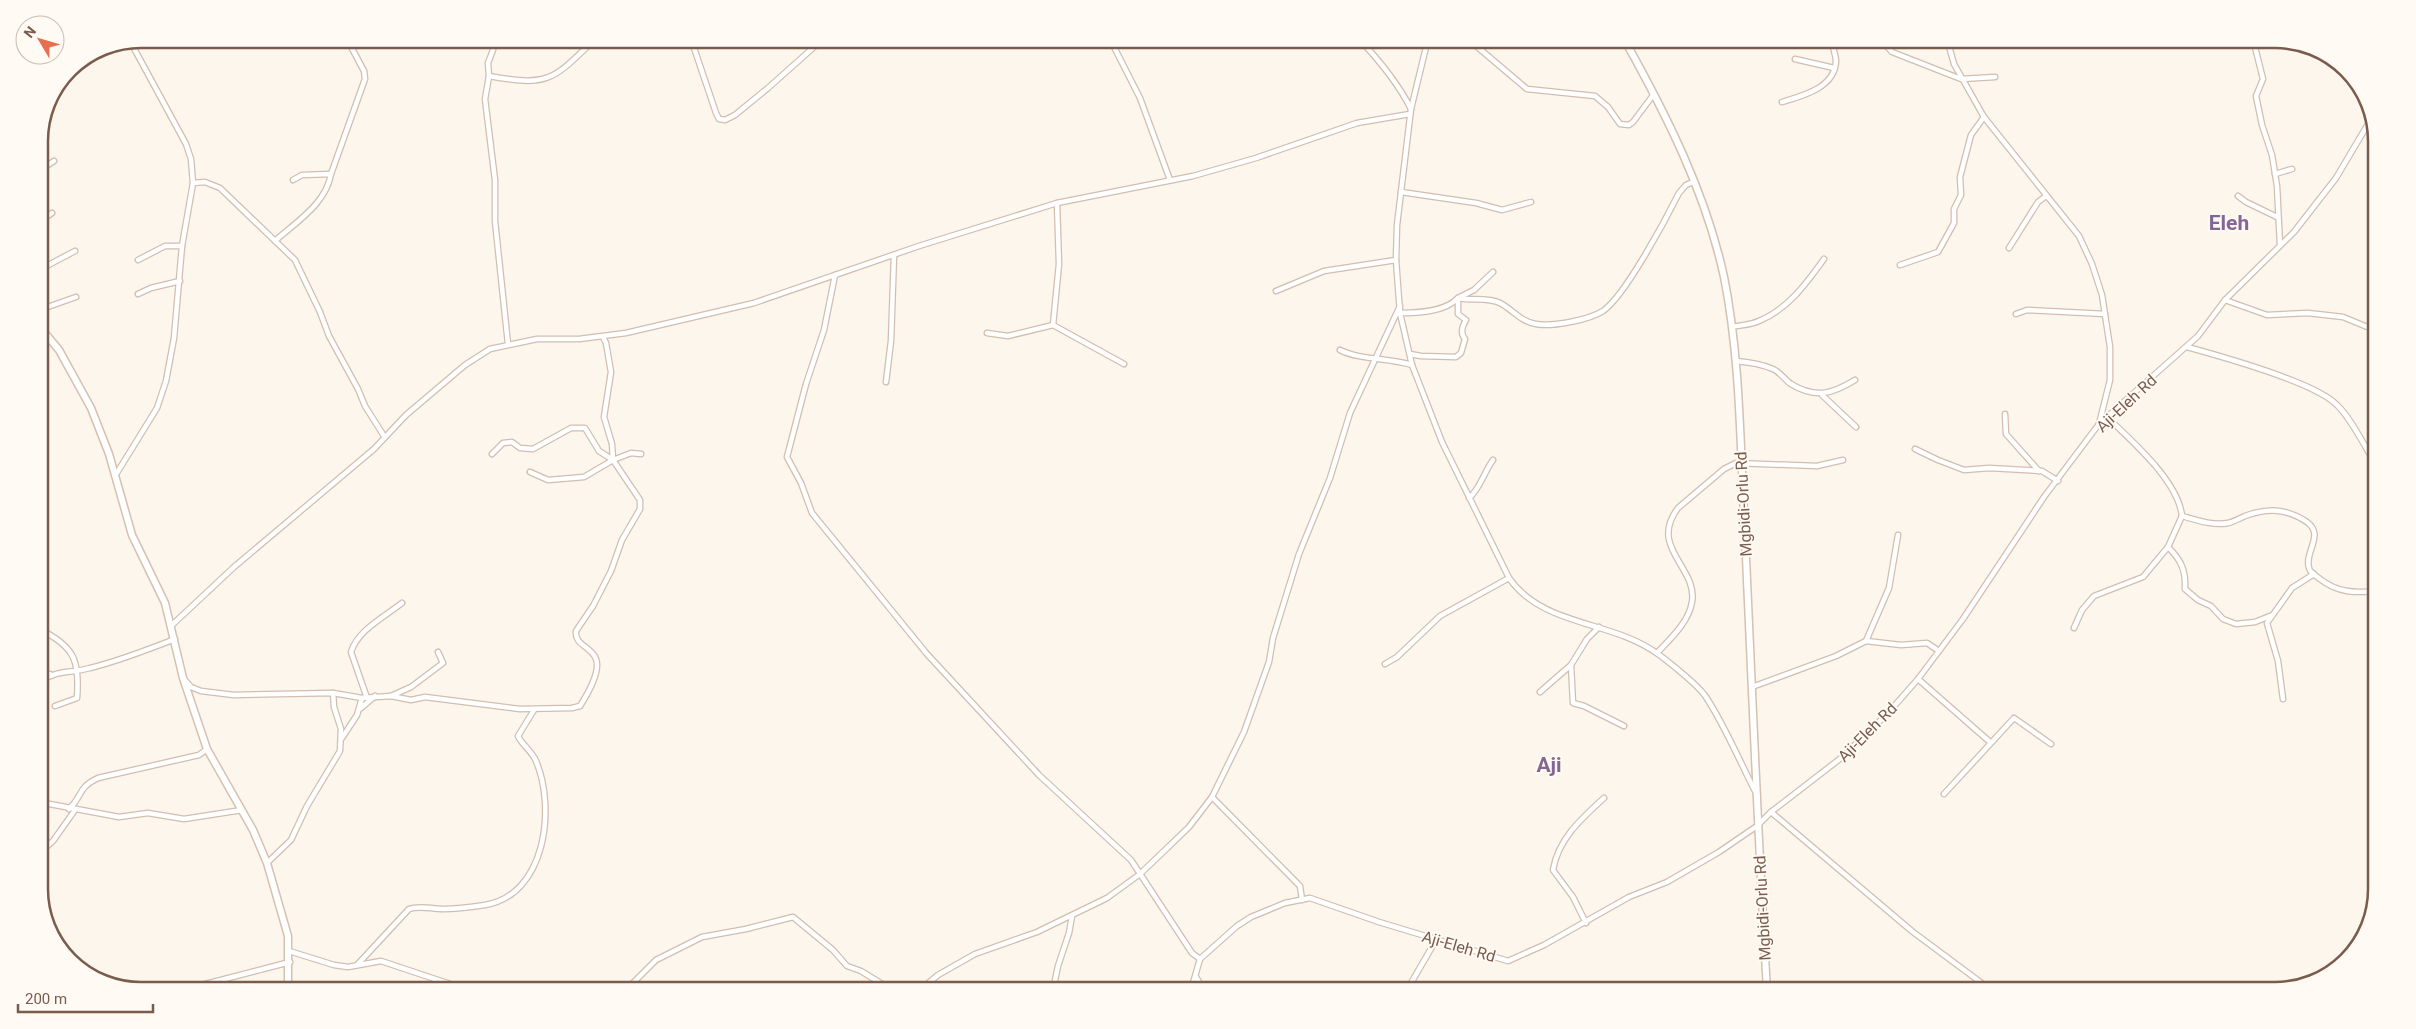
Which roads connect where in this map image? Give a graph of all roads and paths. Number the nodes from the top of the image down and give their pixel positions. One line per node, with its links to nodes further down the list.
1 (134, 48): 34 (street)
2 (352, 48): 29 (street)
3 (493, 48): 18 (street)
4 (585, 48): 18 (street)
5 (694, 48): 6 (street)
6 (813, 48)
7 (1115, 48): 32 (street)
8 (1368, 48): 23 (street)
9 (1426, 48): 23 (street)
10 (1478, 48): 21 (street)
11 (1629, 48): 21 (main road, Mgbidi-Orlu Rd)
12 (1834, 48): 17 (street)
13 (1888, 48): 20 (street)
14 (1950, 48): 20 (street)
15 (2255, 48): 30 (street)
16 (1795, 60): 17 (street)
17 (1834, 68): 22 (street)
18 (489, 76): 73 (street)
19 (1995, 76): 20 (street)
20 (1961, 79): 24 (street)
21 (1654, 94): 33 (main road, Mgbidi-Orlu Rd)
22 (1782, 102)
23 (1411, 112): 32 (street); 35 (street)
24 (1984, 117): 36 (street); 53 (street)
25 (2367, 125): 44 (street, Aji-Eleh Rd)
26 (54, 161): 27 (street)
27 (48, 165)
28 (2292, 169): 30 (street)
29 (330, 174): 31 (street); 43 (street)
30 (2275, 174): 42 (street)
31 (293, 180)
32 (1170, 180): 39 (street)
33 (1693, 182): 60 (street); 68 (main road, Mgbidi-Orlu Rd)
34 (193, 183): 43 (street); 45 (street)
35 (1401, 192): 38 (street); 51 (street)
36 (2046, 196): 46 (street); 66 (street)
37 (2238, 196): 42 (street)
38 (1531, 202)
39 (1057, 203): 48 (street); 67 (street)
40 (52, 213): 41 (street)
41 (48, 216)
42 (2277, 216): 44 (street)
43 (275, 241): 88 (street)
44 (2280, 245): 61 (street, Aji-Eleh Rd)
45 (182, 246): 50 (street); 56 (street)
46 (2009, 248)
47 (75, 250): 52 (street)
48 (894, 255): 55 (street); 82 (street)
49 (1824, 259): 68 (street)
50 (138, 260)
51 (1396, 260): 57 (street); 62 (street)
52 (48, 265)
53 (1900, 265)
54 (1493, 272): 60 (street)
55 (835, 275): 71 (street); 155 (street)
56 (180, 281): 58 (street); 99 (street)
57 (1276, 291)
58 (138, 294)
59 (76, 297): 63 (street)
60 (1458, 298): 64 (street); 76 (street)
61 (2225, 300): 69 (street); 74 (street, Aji-Eleh Rd)
62 (1400, 306): 64 (street); 77 (street)
63 (48, 307)
64 (1400, 313): 76 (street)
65 (2016, 314): 66 (street)
66 (2105, 314): 86 (street)
67 (1053, 325): 70 (street); 79 (street)
68 (1732, 327): 78 (main road, Mgbidi-Orlu Rd)
69 (2368, 327)
70 (987, 333)
71 (603, 336): 73 (street); 93 (street)
72 (48, 337): 99 (main road)
73 (508, 344): 88 (street)
74 (2187, 347): 85 (street, Aji-Eleh Rd); 90 (street)
75 (1340, 350): 77 (street)
76 (1410, 354): 80 (street)
77 (1376, 357): 80 (street); 146 (street)
78 (1736, 361): 83 (street); 96 (main road, Mgbidi-Orlu Rd)
79 (1124, 364)
80 (1412, 365): 101 (street)
81 (1855, 380): 83 (street)
82 (886, 382)
83 (1822, 395): 87 (street)
84 (2005, 414): 97 (street)
85 (2108, 418): 86 (street, Aji-Eleh Rd); 102 (street)
86 (2099, 424): 100 (street, Aji-Eleh Rd)
87 (1856, 427)
88 (384, 436): 110 (street)
89 (1915, 449): 97 (street)
90 (2368, 452)
91 (492, 454): 93 (street)
92 (641, 454): 93 (street)
93 (612, 460): 98 (street); 138 (street)
94 (1493, 460): 101 (street)
95 (1843, 460): 96 (street)
96 (1741, 462): 118 (street); 127 (main road, Mgbidi-Orlu Rd)
97 (2039, 471): 100 (street)
98 (530, 472)
99 (115, 476): 110 (main road)
100 (2058, 481): 116 (street, Aji-Eleh Rd)
101 (1469, 498): 106 (street)
102 (2182, 516): 104 (street); 105 (street)
103 (1898, 535): 115 (street)
104 (2168, 547): 109 (street); 112 (street)
105 (2314, 574): 107 (street); 109 (street)
106 (1508, 578): 111 (street); 119 (street)
107 (2368, 592)
108 (402, 603): 134 (street)
109 (2270, 616): 135 (street)
110 (172, 625): 114 (main road)
111 (1599, 627): 118 (street); 120 (street)
112 (2074, 628)
113 (48, 634): 121 (street)
114 (175, 639): 121 (street); 125 (main road)
115 (1866, 641): 116 (street); 127 (street)
116 (1939, 651): 126 (street, Aji-Eleh Rd)
117 (438, 652): 133 (street)
118 (1657, 653): 144 (street)
119 (1385, 664)
120 (1571, 665): 129 (street); 139 (street)
121 (78, 670): 123 (street); 136 (street)
122 (48, 674): 123 (street)
123 (52, 674): 124 (street)
124 (48, 676)
125 (183, 678): 128 (street); 131 (main road)
126 (1918, 678): 141 (street); 151 (street, Aji-Eleh Rd)
127 (1752, 687): 144 (main road, Mgbidi-Orlu Rd)
128 (198, 690): 130 (street); 131 (street)
129 (1540, 692)
130 (333, 693): 134 (street); 140 (street)
131 (188, 695): 143 (main road)
132 (375, 696): 133 (street); 134 (street); 137 (street)
133 (392, 696): 138 (street)
134 (365, 698): 137 (street)
135 (2283, 700)
136 (55, 706)
137 (361, 708): 140 (street)
138 (534, 710): 163 (street)
139 (1624, 726)
140 (342, 738): 154 (street)
141 (1990, 742): 142 (street); 145 (street)
142 (2051, 744)
143 (207, 749): 149 (street); 150 (main road)
144 (1755, 791): 152 (main road, Mgbidi-Orlu Rd)
145 (1944, 794)
146 (1212, 797): 155 (street); 156 (street)
147 (1604, 798): 158 (street)
148 (48, 804): 149 (street)
149 (72, 810): 150 (street); 153 (street)
150 (242, 810): 154 (main road)
151 (1771, 812): 152 (street, Aji-Eleh Rd); 176 (street)
152 (1757, 826): 158 (street, Aji-Eleh Rd); 175 (main road, Mgbidi-Orlu Rd)
153 (48, 845)
154 (266, 863): 160 (main road)
155 (1140, 874): 157 (street); 161 (street)
156 (1302, 900): 159 (street, Aji-Eleh Rd); 161 (street, Aji-Eleh Rd)
157 (1072, 916): 170 (street); 171 (street)
158 (1586, 923): 159 (street, Aji-Eleh Rd)
159 (1436, 940): 174 (street)
160 (289, 951): 162 (main road); 163 (street)
161 (1200, 958): 164 (street)
162 (290, 962): 165 (street); 166 (main road)
163 (357, 965): 167 (street)
164 (1196, 977): 172 (street); 173 (street)
165 (213, 982)
166 (289, 982)
167 (445, 982)
168 (634, 982): 169 (street)
169 (879, 982)
170 (930, 982)
171 (1055, 982)
172 (1194, 982)
173 (1199, 982)
174 (1412, 982)
175 (1767, 982)
176 (1980, 982)

